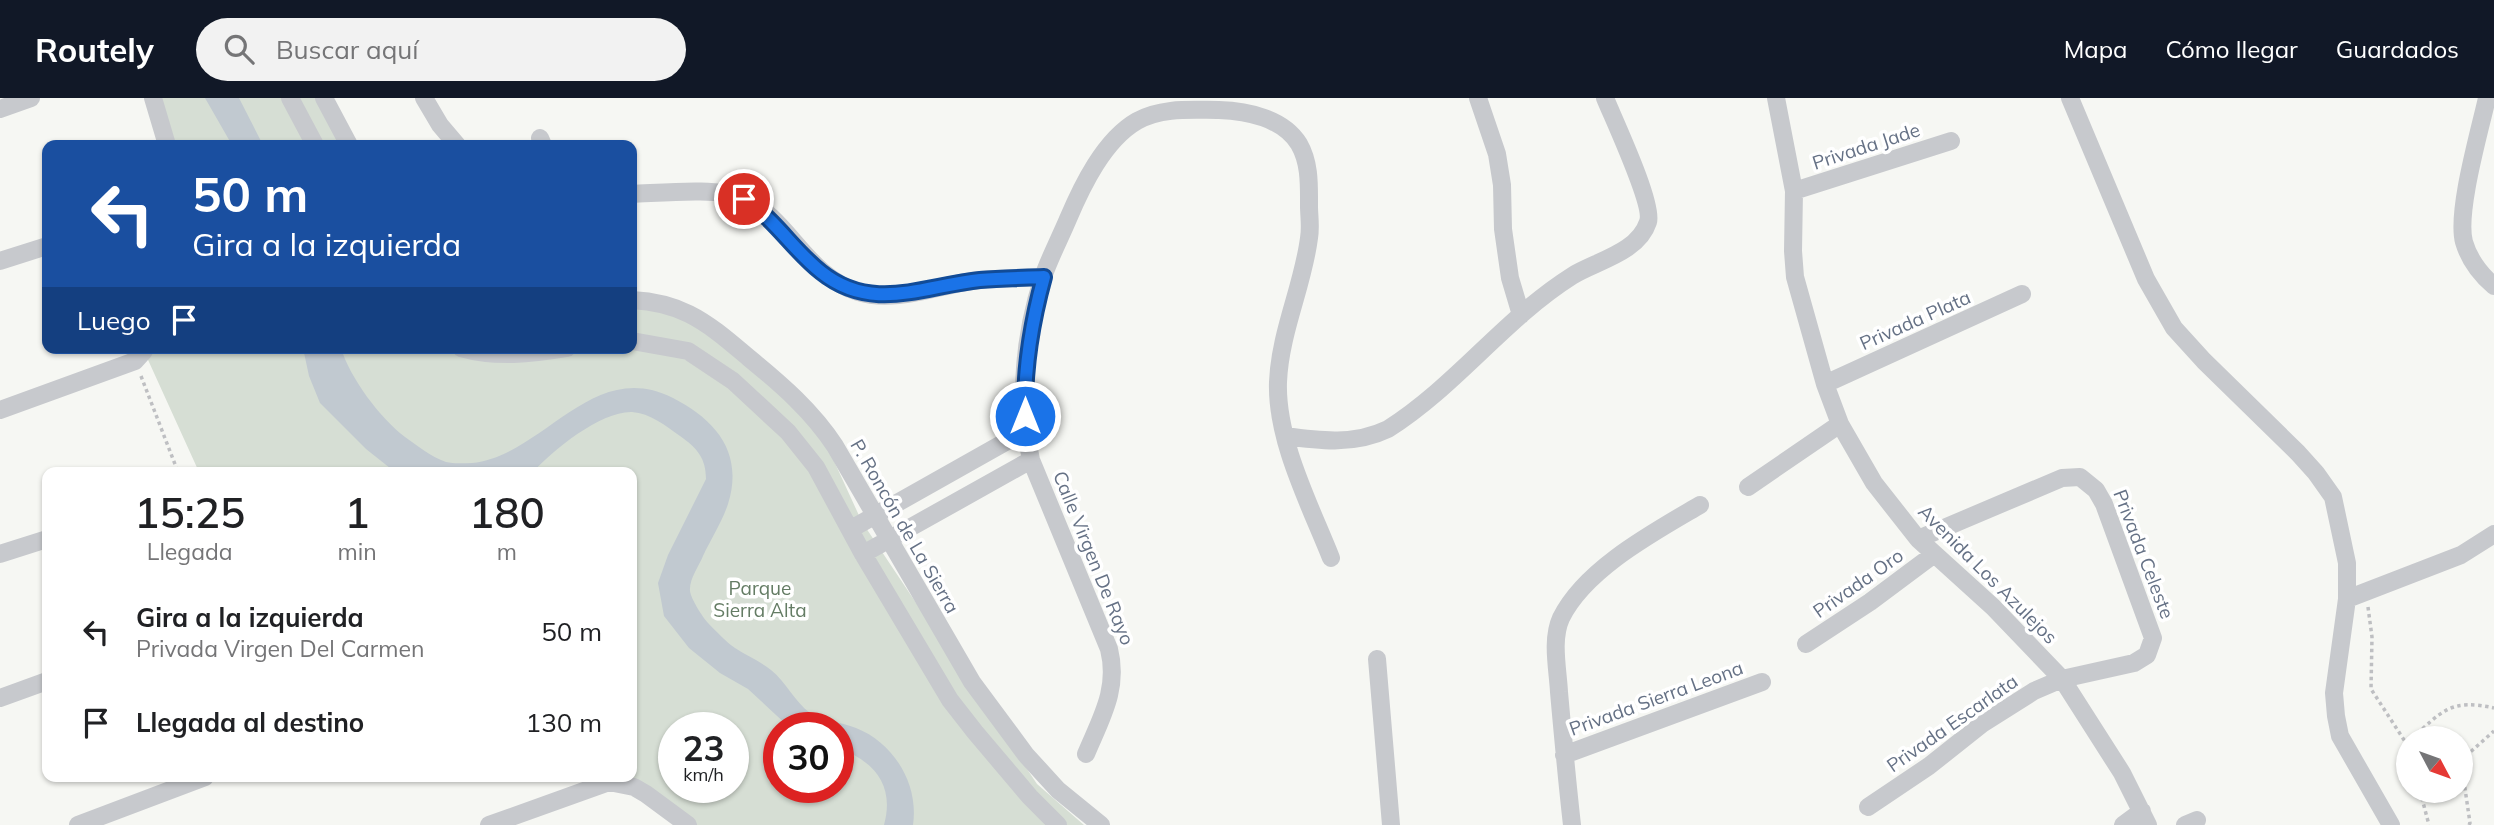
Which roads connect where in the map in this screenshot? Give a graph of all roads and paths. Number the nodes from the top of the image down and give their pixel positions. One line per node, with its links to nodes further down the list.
1 (31, 98): 11 (street)
2 (152, 98): 12 (street)
3 (289, 98): 13 (street)
4 (324, 98): 14 (street)
5 (424, 98): 15 (street)
6 (1478, 98): 25 (street)
7 (1605, 98): 25 (street)
8 (1776, 98): 17 (street, Avenida Los Azulejos)
9 (2070, 98): 50 (street)
10 (2487, 98): 22 (street)
11 (0, 108)
12 (165, 140)
13 (312, 140)
14 (346, 140)
15 (453, 140)
16 (1951, 141): 17 (street, Privada Jade)
17 (1794, 191): 30 (street, Avenida Los Azulejos)
18 (637, 194): 21 (street)
19 (42, 248): 20 (street)
20 (0, 261)
21 (1044, 277): 33 (street, Calle Virgen De Rayo); 34 (street, Calle Virgen De Rayo)
22 (2494, 286)
23 (2022, 294): 30 (street, Privada Plata)
24 (637, 301): 39 (street, P. Roncón de La Sierra)
25 (1521, 315): 34 (street)
26 (637, 342): 40 (street)
27 (504, 354): 28 (street)
28 (530, 354)
29 (140, 356): 31 (street); 36 (path)
30 (1825, 384): 32 (street, Avenida Los Azulejos)
31 (0, 410)
32 (1840, 424): 37 (street); 42 (street, Avenida Los Azulejos)
33 (1025, 431): 35 (street, Calle Virgen De Rayo); 39 (street)
34 (1285, 436): 48 (street, Calle Virgen De Rayo)
35 (1031, 460): 43 (street); 61 (street, Calle Virgen De Rayo)
36 (176, 467)
37 (1748, 487)
38 (1700, 505): 62 (street)
39 (876, 516): 40 (street); 43 (street, P. Roncón de La Sierra)
40 (850, 529): 46 (street)
41 (2494, 534): 49 (street)
42 (1918, 539): 47 (street, Avenida Los Azulejos); 53 (street, Privada Celeste)
43 (889, 540): 46 (street); 71 (street, P. Roncón de La Sierra)
44 (42, 541): 45 (street)
45 (0, 554)
46 (863, 554): 70 (street)
47 (1933, 555): 51 (street, Privada Oro); 53 (street, Avenida Los Azulejos)
48 (1331, 558)
49 (2365, 592): 50 (street); 58 (path)
50 (2347, 599): 75 (street)
51 (1806, 645)
52 (1377, 659): 72 (street)
53 (2062, 679): 65 (street, Privada Escarlata); 66 (street, Avenida Los Azulejos)
54 (1762, 682): 62 (street, Privada Sierra Leona)
55 (42, 683): 56 (street)
56 (0, 698)
57 (2494, 708): 59 (path)
58 (2398, 726)
59 (2426, 726)
60 (2494, 731): 77 (path)
61 (1086, 754)
62 (1564, 755): 73 (street)
63 (192, 782): 67 (street)
64 (2423, 803): 76 (path)
65 (1868, 807)
66 (2145, 818): 74 (street)
67 (78, 825)
68 (489, 825): 69 (street)
69 (688, 825)
70 (1058, 825)
71 (1101, 825)
72 (1391, 825)
73 (1572, 825)
74 (2123, 825)
75 (2390, 825)
76 (2429, 825)
77 (2469, 825)

